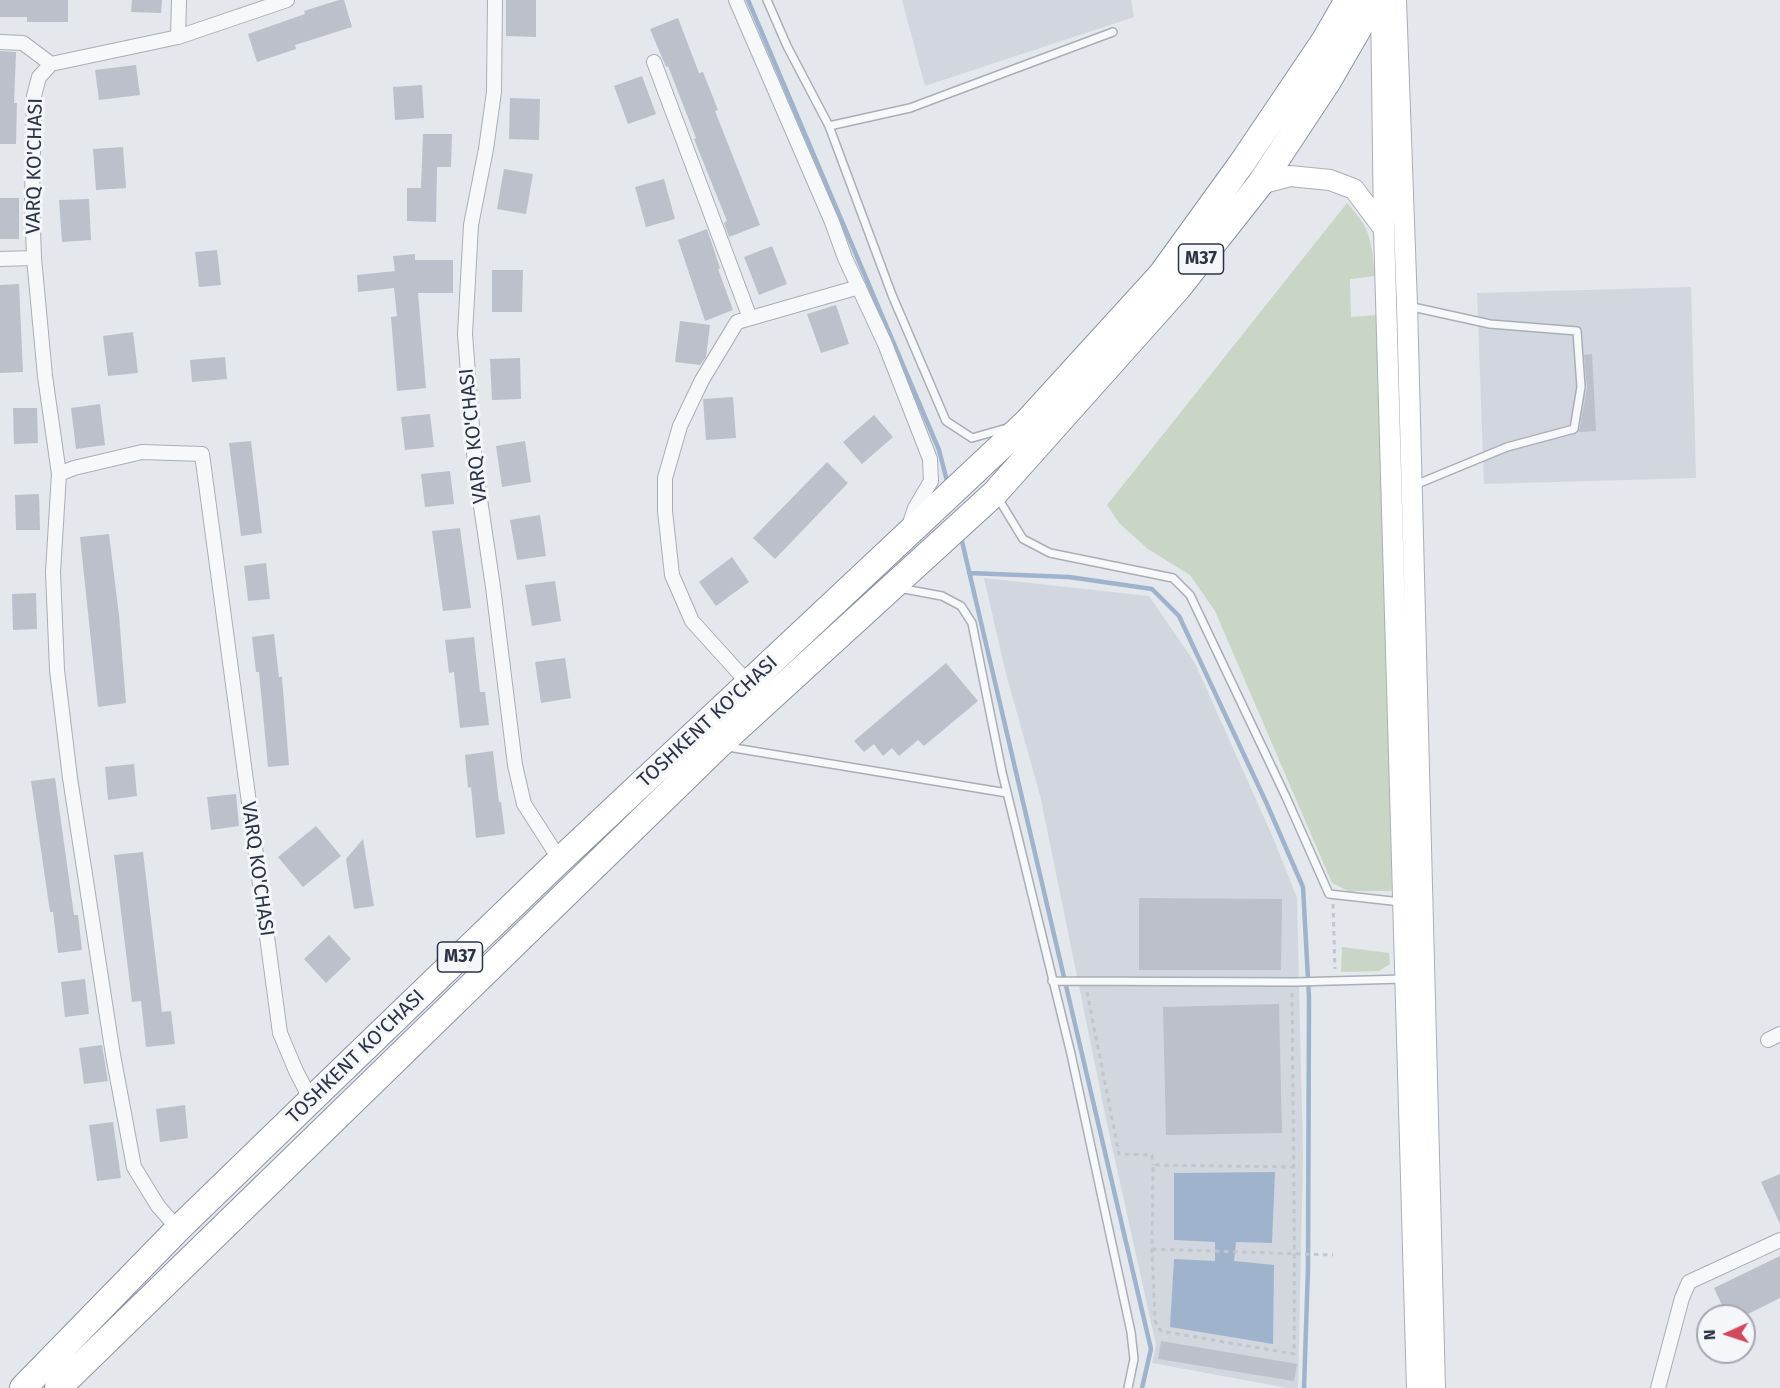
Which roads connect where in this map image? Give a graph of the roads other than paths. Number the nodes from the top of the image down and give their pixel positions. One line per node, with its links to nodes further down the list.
1 (179, 0): 11 (street)
2 (287, 0): 11 (street)
3 (495, 0): 32 (street, VARQ KO'CHASI)
4 (736, 0): 20 (street)
5 (767, 0): 15 (lane)
6 (1348, 0): 23 (highway, M37)
7 (1375, 0): 16 (highway, M37)
8 (1381, 0): 17 (main road)
9 (1396, 0): 21 (main road)
10 (1113, 32): 15 (lane)
11 (178, 37): 14 (street)
12 (0, 42): 14 (street)
13 (654, 62): 22 (street)
14 (51, 64): 18 (street, VARQ KO'CHASI)
15 (829, 126): 23 (lane)
16 (1260, 184): 17 (main road); 26 (highway, M37)
17 (1384, 229): 33 (main road)
18 (34, 258): 19 (street, VARQ KO'CHASI); 24 (street, VARQ KO'CHASI)
19 (0, 259)
20 (859, 287): 22 (street); 27 (street)
21 (1407, 305): 25 (main road); 25 (lane)
22 (750, 318): 29 (street)
23 (1026, 422): 27 (highway, M37)
24 (59, 474): 36 (street, VARQ KO'CHASI); 37 (street, VARQ KO'CHASI)
25 (1410, 487): 43 (main road)
26 (995, 494): 28 (highway, TOSHKENT KO'CHASI / M37); 33 (lane)
27 (906, 537): 29 (highway, TOSHKENT KO'CHASI / M37)
28 (894, 587): 30 (highway, TOSHKENT KO'CHASI / M37); 31 (lane)
29 (750, 684): 32 (highway, TOSHKENT KO'CHASI / M37)
30 (719, 745): 31 (lane); 40 (highway, TOSHKENT KO'CHASI / M37)
31 (1007, 793): 35 (lane)
32 (560, 860): 36 (highway, TOSHKENT KO'CHASI / M37)
33 (1404, 902): 34 (main road)
34 (1406, 979): 35 (lane); 42 (main road)
35 (1052, 981): 41 (lane)
36 (311, 1100): 37 (highway, TOSHKENT KO'CHASI / M37)
37 (178, 1229): 39 (highway, TOSHKENT KO'CHASI / M37)
38 (1780, 1240): 44 (street)
39 (23, 1388)
40 (58, 1388)
41 (1128, 1388)
42 (1417, 1388)
43 (1435, 1388)
44 (1658, 1388)

